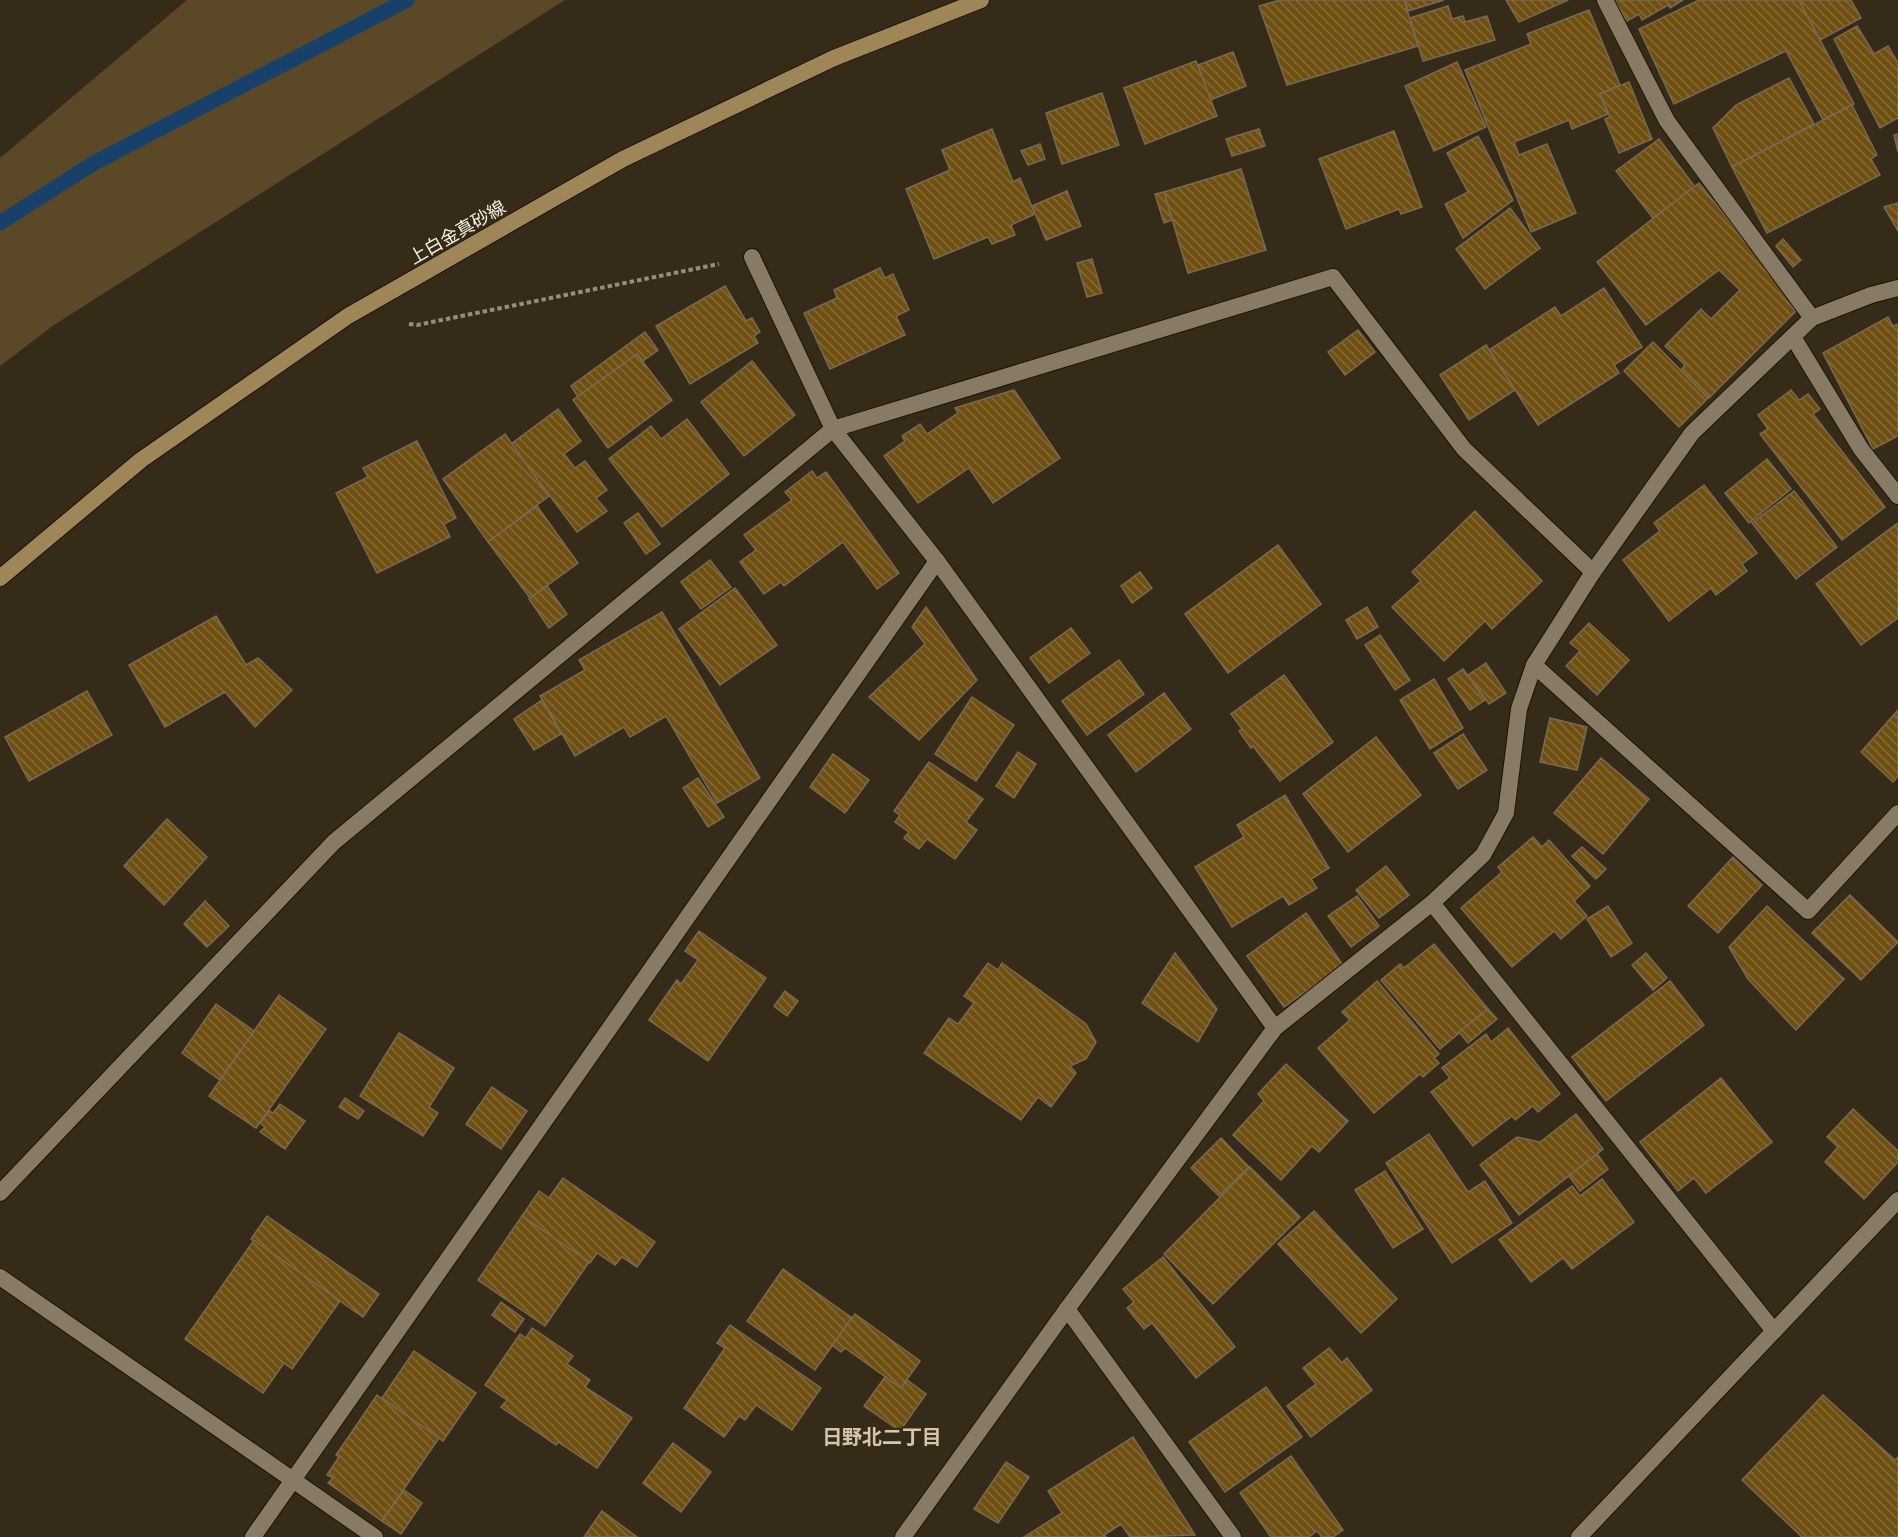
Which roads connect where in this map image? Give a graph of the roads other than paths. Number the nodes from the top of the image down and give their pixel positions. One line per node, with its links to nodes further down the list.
1 (981, 0): 11 (main road, 上白金真砂線)
2 (1605, 0): 5 (street)
3 (752, 257): 7 (street)
4 (1898, 288): 5 (street)
5 (1812, 318): 6 (street)
6 (1793, 337): 8 (street); 10 (street)
7 (833, 429): 9 (street); 10 (street); 16 (street)
8 (1898, 496)
9 (937, 561): 15 (street); 21 (street)
10 (1593, 572): 12 (street)
11 (0, 578)
12 (1534, 665): 13 (street); 14 (street)
13 (1898, 813)
14 (1432, 903): 15 (street); 20 (street)
15 (1275, 1028): 19 (street)
16 (0, 1193)
17 (1898, 1200): 20 (street)
18 (0, 1277): 21 (street)
19 (1067, 1310): 24 (street); 25 (street)
20 (1774, 1331): 26 (street)
21 (293, 1479): 22 (street); 23 (street)
22 (253, 1537)
23 (375, 1537)
24 (903, 1537)
25 (1233, 1537)
26 (1579, 1537)

